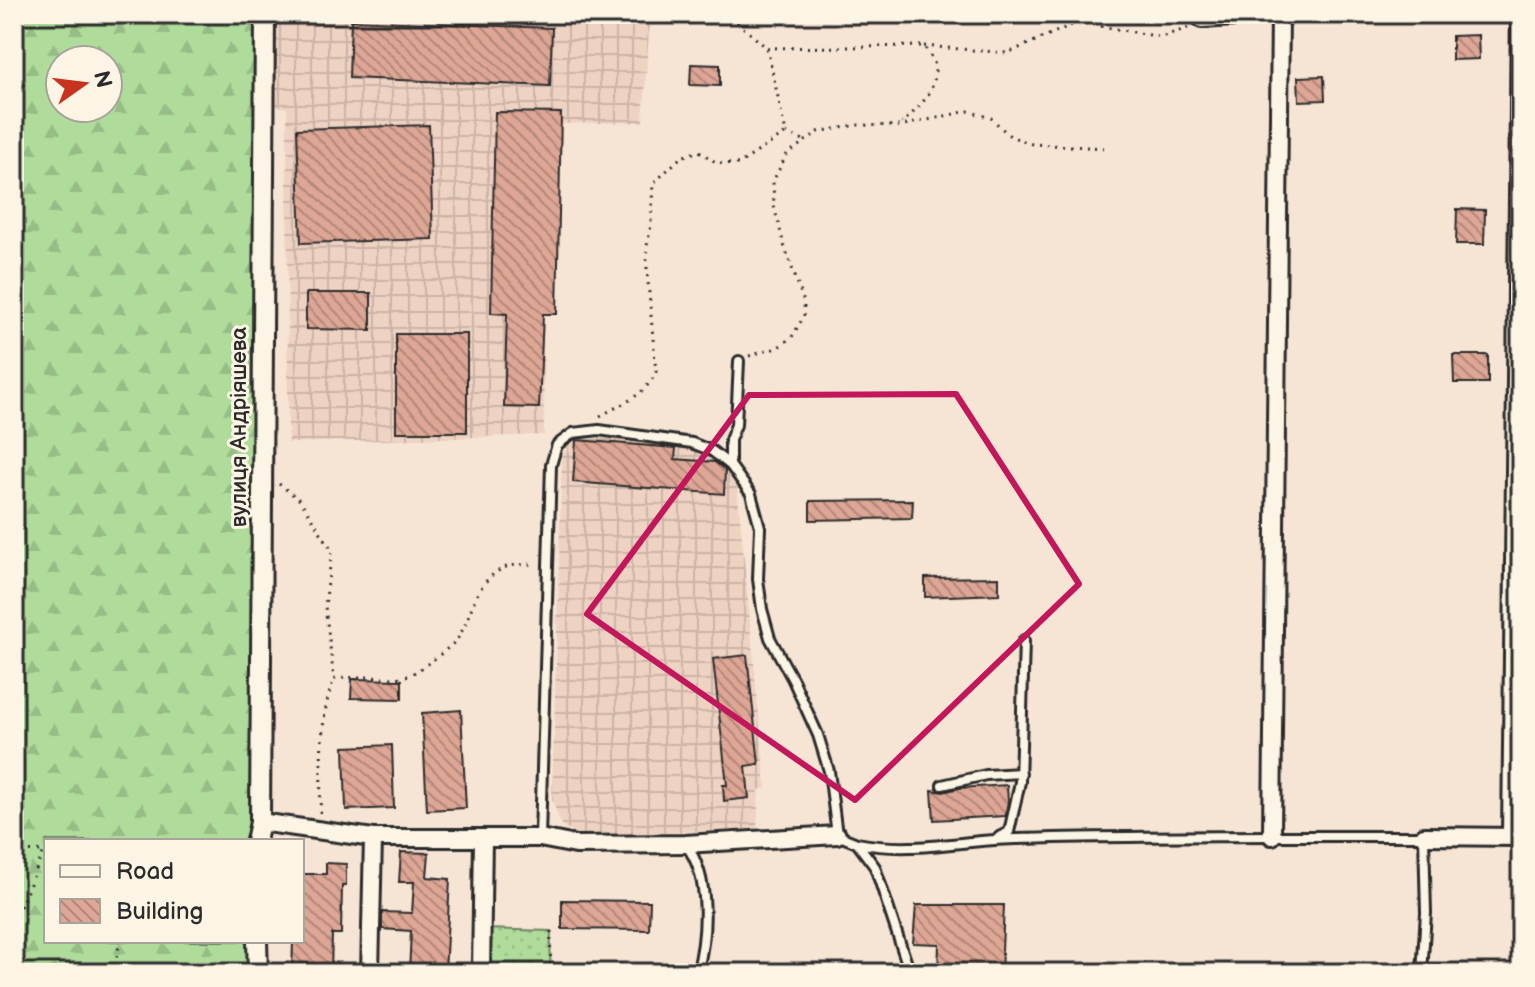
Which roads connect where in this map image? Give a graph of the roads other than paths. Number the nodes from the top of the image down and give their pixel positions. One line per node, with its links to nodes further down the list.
1 (265, 14): 10 (street, вулиця Андріяшева)
2 (1282, 14): 4 (street); 12 (street)
3 (1520, 14): 14 (street)
4 (1202, 16)
5 (739, 361): 6 (lane)
6 (730, 465): 11 (lane); 17 (lane)
7 (1024, 640): 8 (lane)
8 (1021, 773): 9 (lane); 18 (lane)
9 (942, 785)
10 (258, 832): 15 (street)
11 (837, 835): 19 (lane); 20 (street)
12 (1272, 836): 13 (lane); 18 (lane)
13 (1424, 836): 14 (street); 27 (lane)
14 (1516, 837)
15 (373, 838): 16 (street); 23 (street)
16 (483, 838): 17 (street); 24 (street)
17 (540, 838): 20 (street)
18 (995, 840): 19 (lane)
19 (857, 843): 26 (lane)
20 (685, 844): 25 (lane)
21 (257, 943): 22 (street)
22 (258, 973)
23 (370, 973)
24 (481, 973)
25 (697, 973)
26 (910, 973)
27 (1422, 973)

